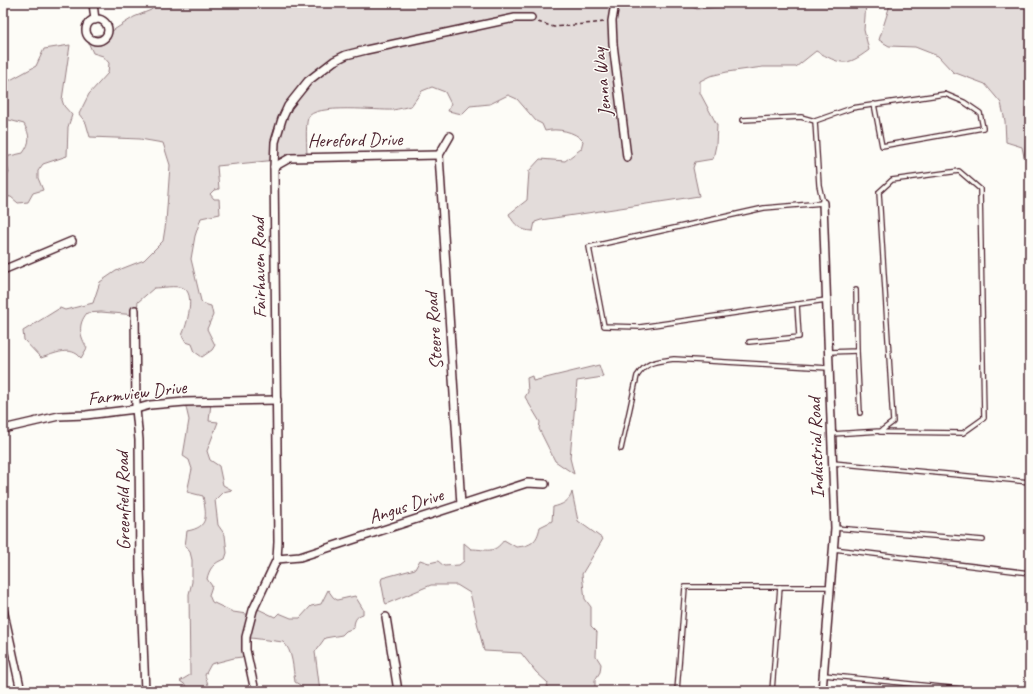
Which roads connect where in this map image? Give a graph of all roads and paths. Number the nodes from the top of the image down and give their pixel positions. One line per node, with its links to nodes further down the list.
1 (93, 3): 4 (street)
2 (615, 3): 5 (street, Jenna Way)
3 (531, 18): 5 (path); 12 (street, Fairhaven Road)
4 (96, 20)
5 (612, 21): 11 (street, Jenna Way)
6 (874, 104): 6 (lane); 8 (lane)
7 (743, 120): 8 (lane)
8 (815, 121): 13 (lane)
9 (450, 136): 10 (street)
10 (439, 155): 12 (street, Hereford Drive); 34 (street, Steere Road)
11 (627, 157)
12 (274, 167): 24 (street, Fairhaven Road)
13 (823, 203): 17 (street, Industrial Road); 18 (lane)
14 (72, 241): 15 (street)
15 (3, 270)
16 (856, 290): 21 (lane)
17 (826, 300): 18 (lane); 22 (street, Industrial Road)
18 (798, 304): 20 (lane)
19 (135, 310): 25 (street, Greenfield Road)
20 (749, 342)
21 (857, 351): 22 (lane); 26 (lane)
22 (828, 352): 23 (street, Industrial Road)
23 (828, 368): 29 (street, Industrial Road); 30 (lane)
24 (277, 400): 25 (street, Farmview Drive); 38 (street, Fairhaven Road)
25 (136, 409): 27 (street, Farmview Drive); 46 (street, Greenfield Road)
26 (860, 413)
27 (3, 429)
28 (880, 432): 28 (lane); 29 (lane)
29 (832, 434): 31 (street, Industrial Road)
30 (621, 449)
31 (833, 463): 32 (lane); 35 (street, Industrial Road)
32 (1030, 482)
33 (545, 484): 34 (street, Angus Drive)
34 (461, 505): 38 (street, Angus Drive)
35 (835, 528): 36 (lane); 37 (street, Industrial Road)
36 (983, 540)
37 (834, 549): 39 (lane, one-way to 37); 41 (street, Industrial Road)
38 (277, 559): 47 (street, Fairhaven Road)
39 (1030, 573)
40 (780, 587): 41 (lane); 49 (lane); 50 (lane)
41 (832, 587): 44 (street, Industrial Road)
42 (3, 609): 45 (street)
43 (386, 617): 48 (street)
44 (824, 675): 51 (street, Industrial Road); 52 (lane)
45 (21, 691)
46 (145, 691)
47 (255, 691)
48 (398, 691)
49 (677, 691)
50 (772, 691)
51 (822, 691)
52 (979, 691)

